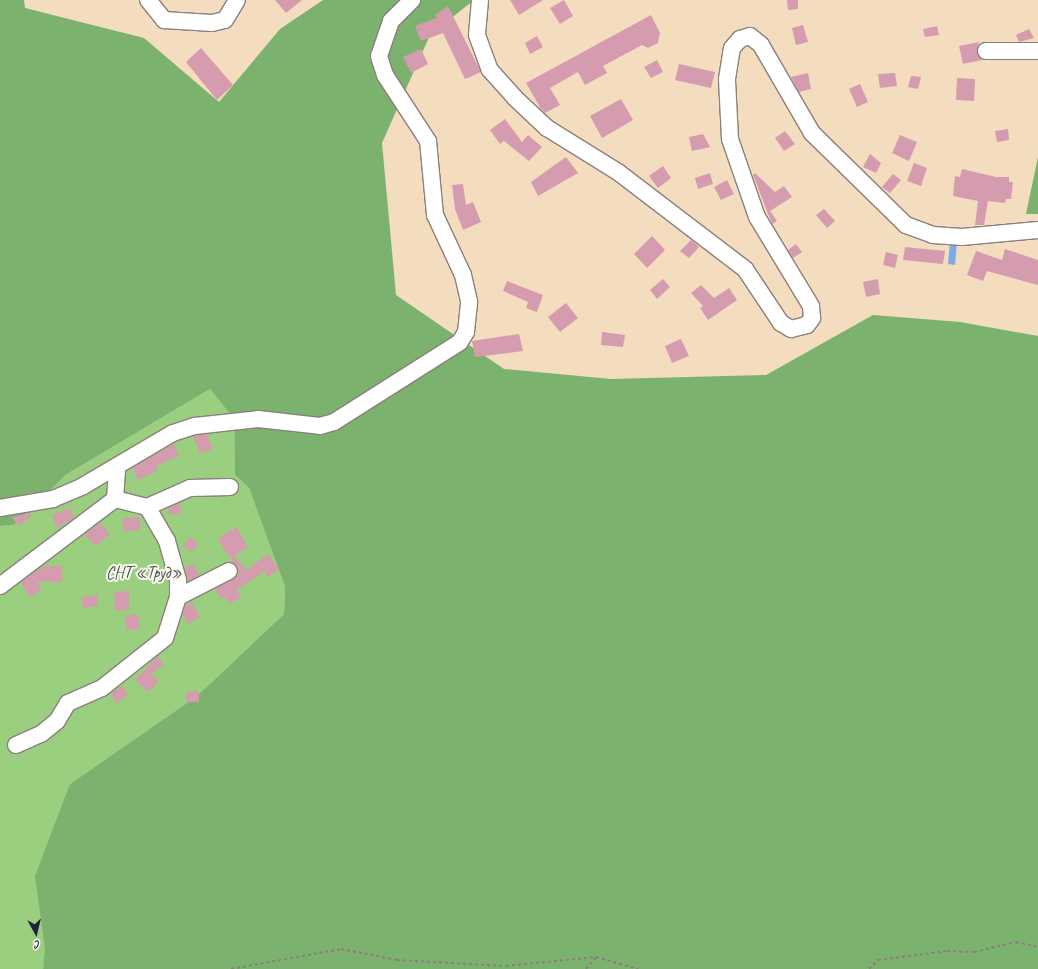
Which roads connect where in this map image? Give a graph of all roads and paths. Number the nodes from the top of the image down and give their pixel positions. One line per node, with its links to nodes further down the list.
1 (148, 0): 2 (street)
2 (237, 0)
3 (412, 0): 8 (street)
4 (480, 0): 7 (street)
5 (986, 50): 6 (street)
6 (1038, 51)
7 (1038, 230)
8 (117, 467): 10 (street); 12 (street)
9 (230, 487): 11 (street)
10 (115, 499): 11 (street); 14 (street)
11 (147, 507): 15 (street)
12 (0, 508)
13 (229, 571): 15 (street)
14 (0, 586)
15 (178, 597): 16 (street)
16 (16, 745)
17 (1038, 947): 22 (path)
18 (596, 957): 19 (path); 20 (path); 21 (path)
19 (231, 969)
20 (586, 969)
21 (638, 969)
22 (869, 969)

